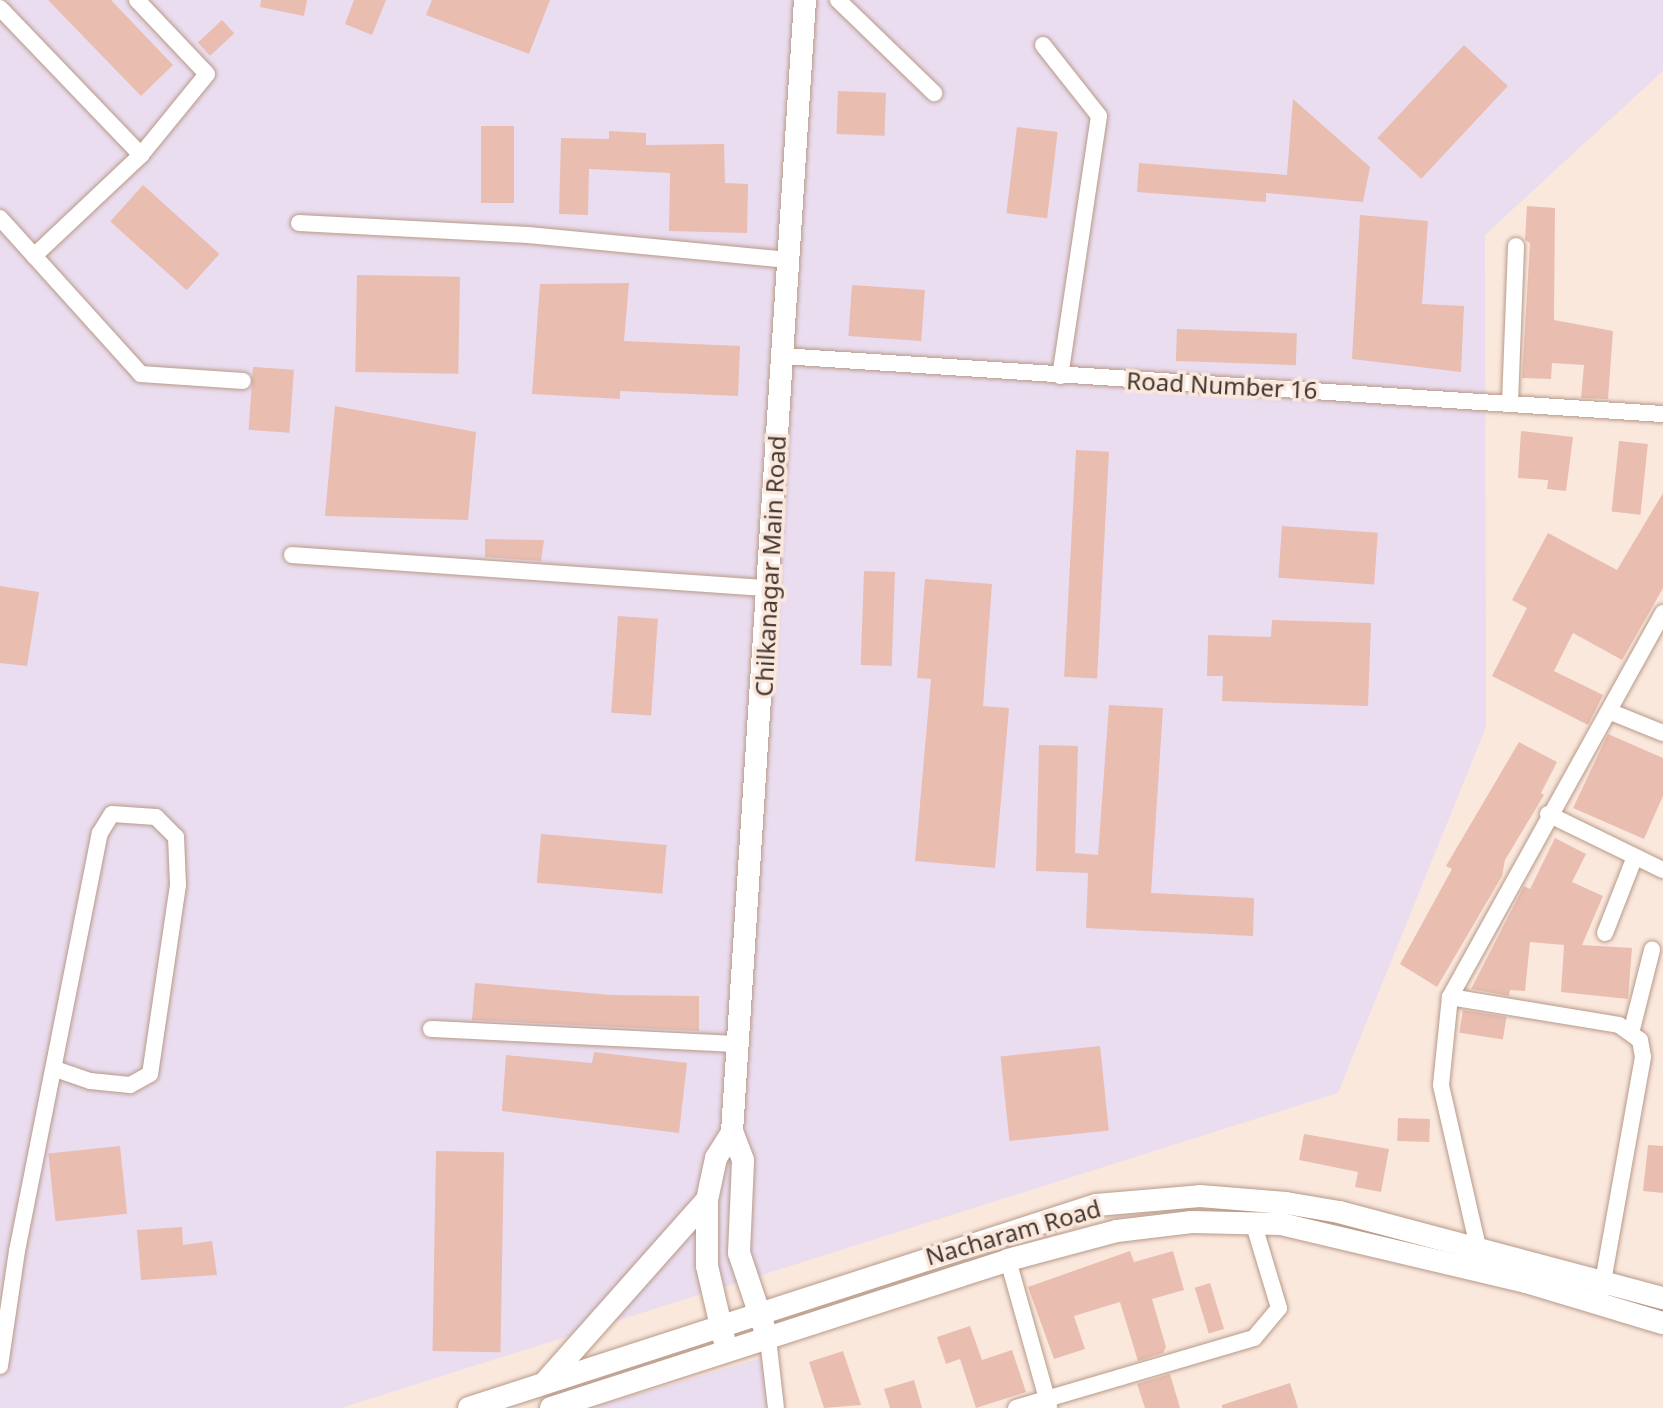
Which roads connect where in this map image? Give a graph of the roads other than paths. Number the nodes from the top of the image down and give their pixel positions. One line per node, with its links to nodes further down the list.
1 (137, 0): 7 (street)
2 (805, 0): 12 (main road, Chilkanagar Main Road)
3 (838, 0): 6 (street)
4 (0, 8): 7 (street)
5 (1043, 45): 14 (street)
6 (934, 93)
7 (141, 155): 11 (street)
8 (0, 218): 11 (street)
9 (299, 223): 12 (street)
10 (1516, 246): 16 (street)
11 (34, 256): 15 (street)
12 (786, 260): 13 (main road, Chilkanagar Main Road)
13 (782, 356): 14 (street, Road Number 16); 19 (main road, Chilkanagar Main Road)
14 (1060, 376): 16 (street, Road Number 16)
15 (243, 381)
16 (1510, 403): 17 (street, Road Number 16)
17 (1663, 414)
18 (292, 555): 19 (street)
19 (767, 588): 31 (main road, Chilkanagar Main Road)
20 (1663, 613): 21 (street)
21 (1611, 712): 22 (street); 23 (street)
22 (1663, 733)
23 (1548, 814): 24 (street); 28 (street)
24 (1634, 859): 25 (street); 26 (street)
25 (1663, 870)
26 (1605, 933)
27 (1652, 950): 30 (street)
28 (1450, 997): 30 (street); 36 (street)
29 (431, 1029): 31 (street)
30 (1631, 1033): 38 (street)
31 (738, 1044): 33 (main road, Chilkanagar Main Road)
32 (56, 1069): 32 (street); 45 (street)
33 (732, 1132): 34 (main road); 40 (main road)
34 (707, 1200): 42 (main road); 46 (main road)
35 (1254, 1225): 37 (main road, Nacharam Road); 38 (main road, Nacharam Road); 47 (street)
36 (1478, 1247): 38 (main road, Nacharam Road); 40 (main road, Nacharam Road)
37 (1008, 1260): 43 (main road, Nacharam Road); 47 (street)
38 (1601, 1292): 39 (main road, Nacharam Road); 41 (main road, Nacharam Road)
39 (1663, 1298)
40 (760, 1313): 42 (main road, Nacharam Road); 43 (main road)
41 (1663, 1323)
42 (720, 1326): 44 (main road); 46 (main road, Nacharam Road)
43 (768, 1339): 44 (main road, Nacharam Road); 50 (street)
44 (728, 1352): 49 (main road, Nacharam Road)
45 (0, 1366)
46 (546, 1381): 48 (main road, Nacharam Road)
47 (1048, 1404): 51 (street)
48 (469, 1408)
49 (551, 1408)
50 (776, 1408)
51 (1016, 1408)

